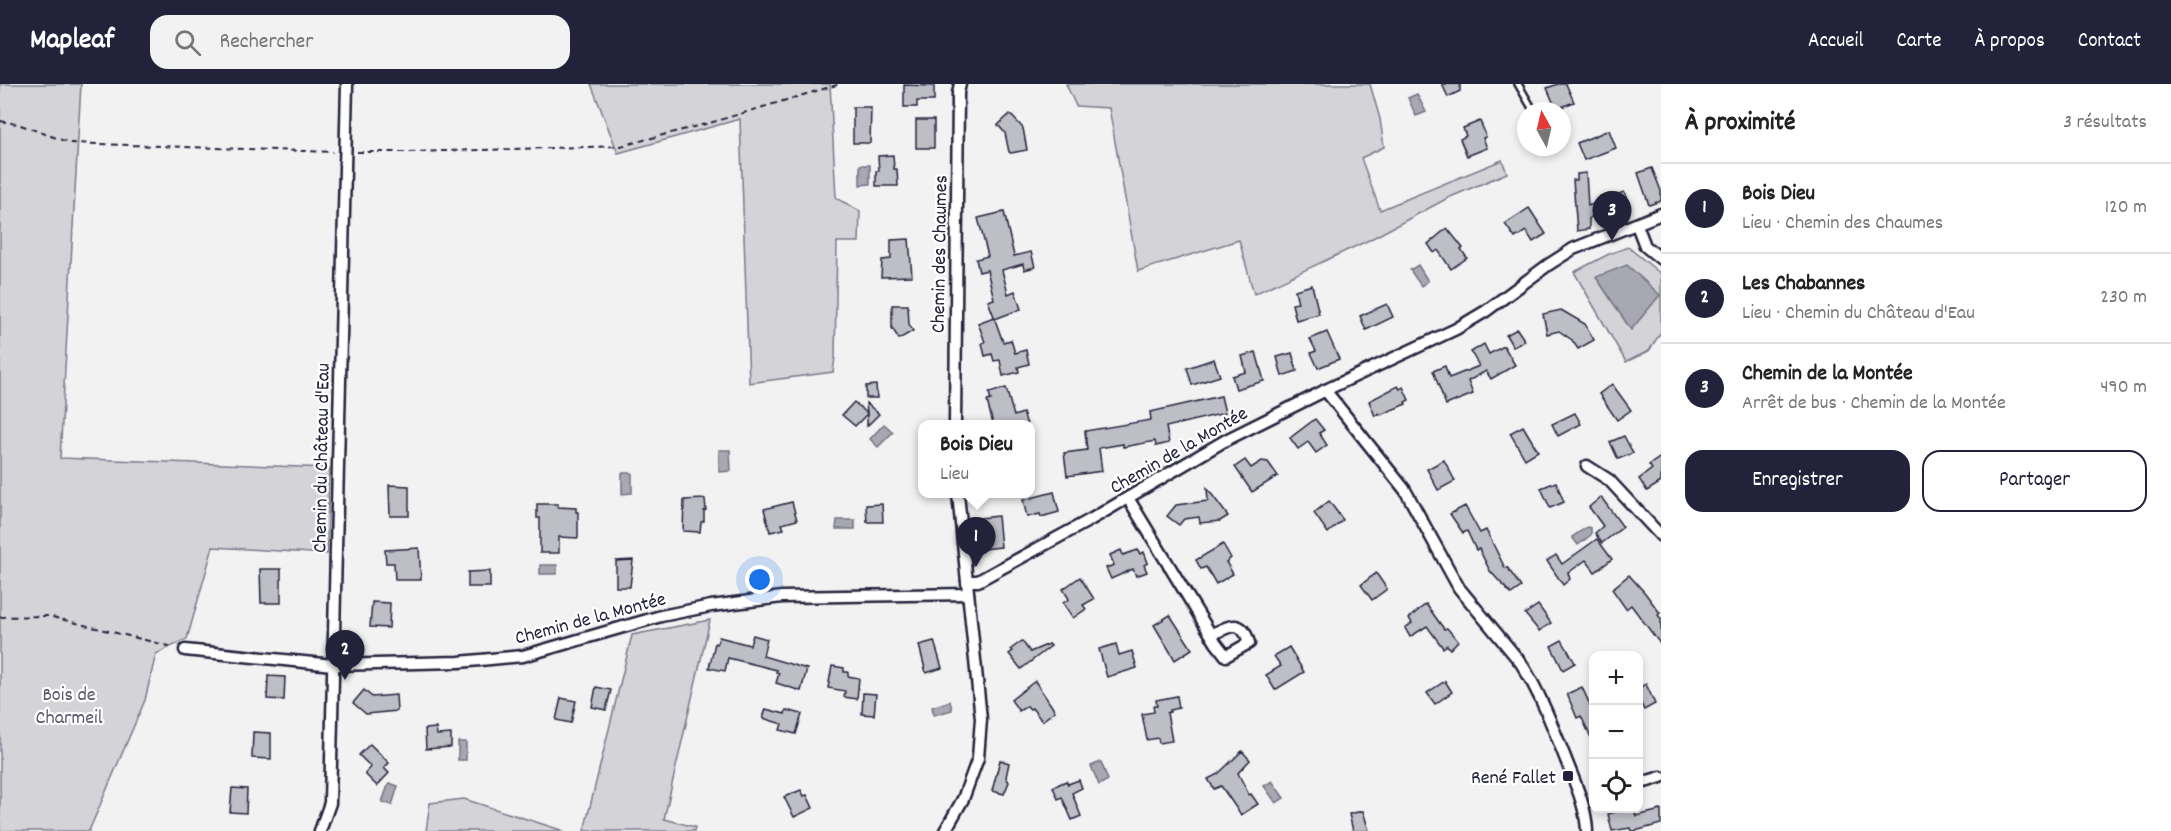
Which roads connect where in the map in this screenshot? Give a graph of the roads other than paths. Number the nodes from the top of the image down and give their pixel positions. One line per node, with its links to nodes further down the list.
1 (347, 84): 18 (street, Chemin du Château d'Eau)
2 (960, 84): 9 (street, Chemin des Chaumes)
3 (1518, 84): 4 (lane)
4 (1528, 102)
5 (1661, 214): 6 (street, Chemin de la Montée)
6 (1637, 225): 7 (street); 8 (street, Chemin de la Montée)
7 (1661, 260)
8 (1325, 390): 12 (street, Chemin de la Montée); 21 (street)
9 (955, 420)
10 (1587, 466): 13 (street)
11 (958, 498): 14 (street)
12 (1128, 498): 14 (street, Chemin de la Montée); 16 (street)
13 (1661, 536)
14 (967, 581): 15 (street)
15 (968, 594): 18 (street, Chemin de la Montée); 23 (street)
16 (1211, 635)
17 (185, 650): 18 (street, Chemin de la Montée)
18 (333, 665): 22 (street, Chemin du Château d'Eau)
19 (1661, 777): 20 (street)
20 (1643, 782)
21 (1587, 798): 24 (street)
22 (320, 831)
23 (945, 831)
24 (1587, 831)

